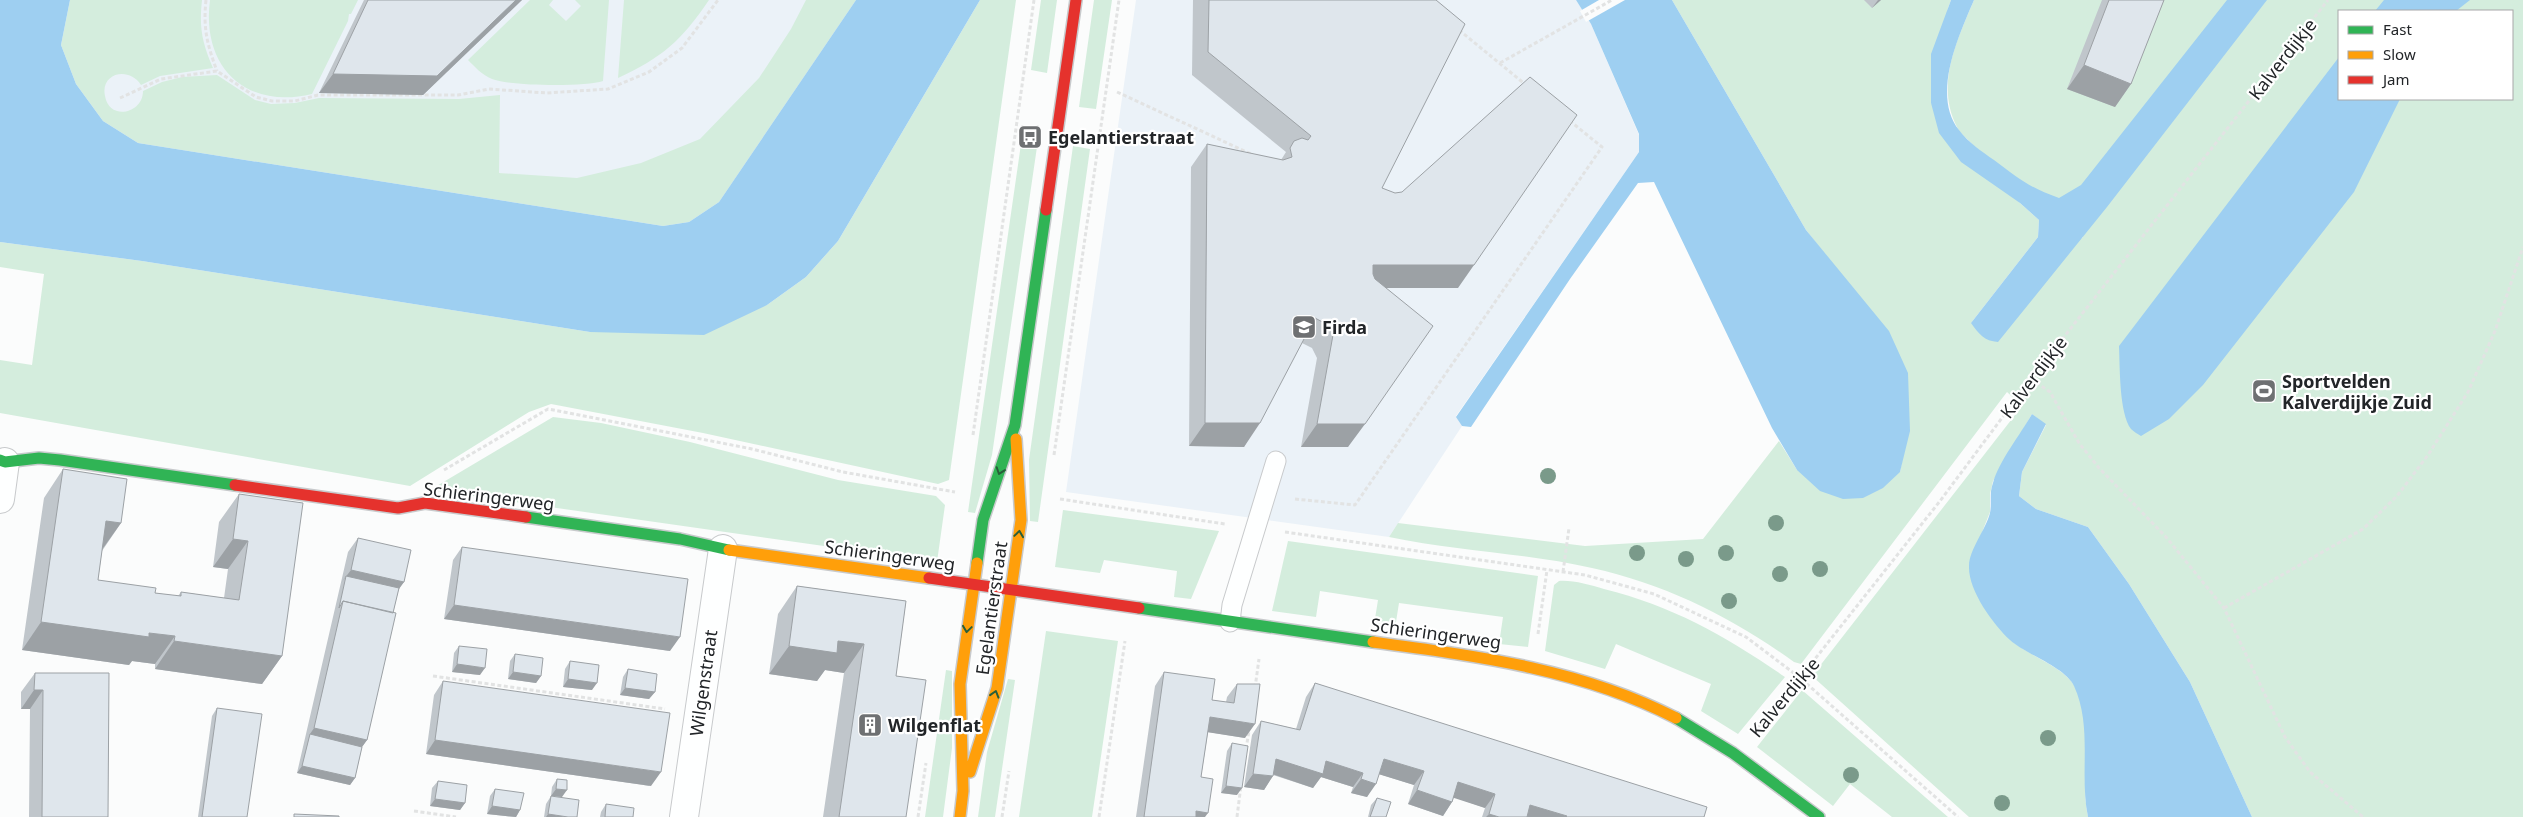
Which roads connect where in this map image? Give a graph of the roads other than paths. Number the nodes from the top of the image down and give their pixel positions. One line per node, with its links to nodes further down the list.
1 (1076, 0): 2 (street, Egelantierstraat)
2 (1015, 424): 7 (street, Egelantierstraat, one-way to 7); 8 (street, Egelantierstraat, one-way to 2)
3 (3, 461): 5 (street); 6 (street, Schieringerweg)
4 (1276, 461): 9 (lane)
5 (0, 499)
6 (723, 549): 7 (street, Schieringerweg); 11 (street, Wilgenstraat)
7 (974, 585): 8 (street, Schieringerweg); 10 (street, Egelantierstraat, one-way to 10)
8 (1011, 590): 9 (street, Schieringerweg); 10 (street, Egelantierstraat, one-way to 8)
9 (1230, 622): 13 (street, Schieringerweg)
10 (964, 791): 12 (street, Egelantierstraat)
11 (684, 817)
12 (960, 817)
13 (1819, 817)

